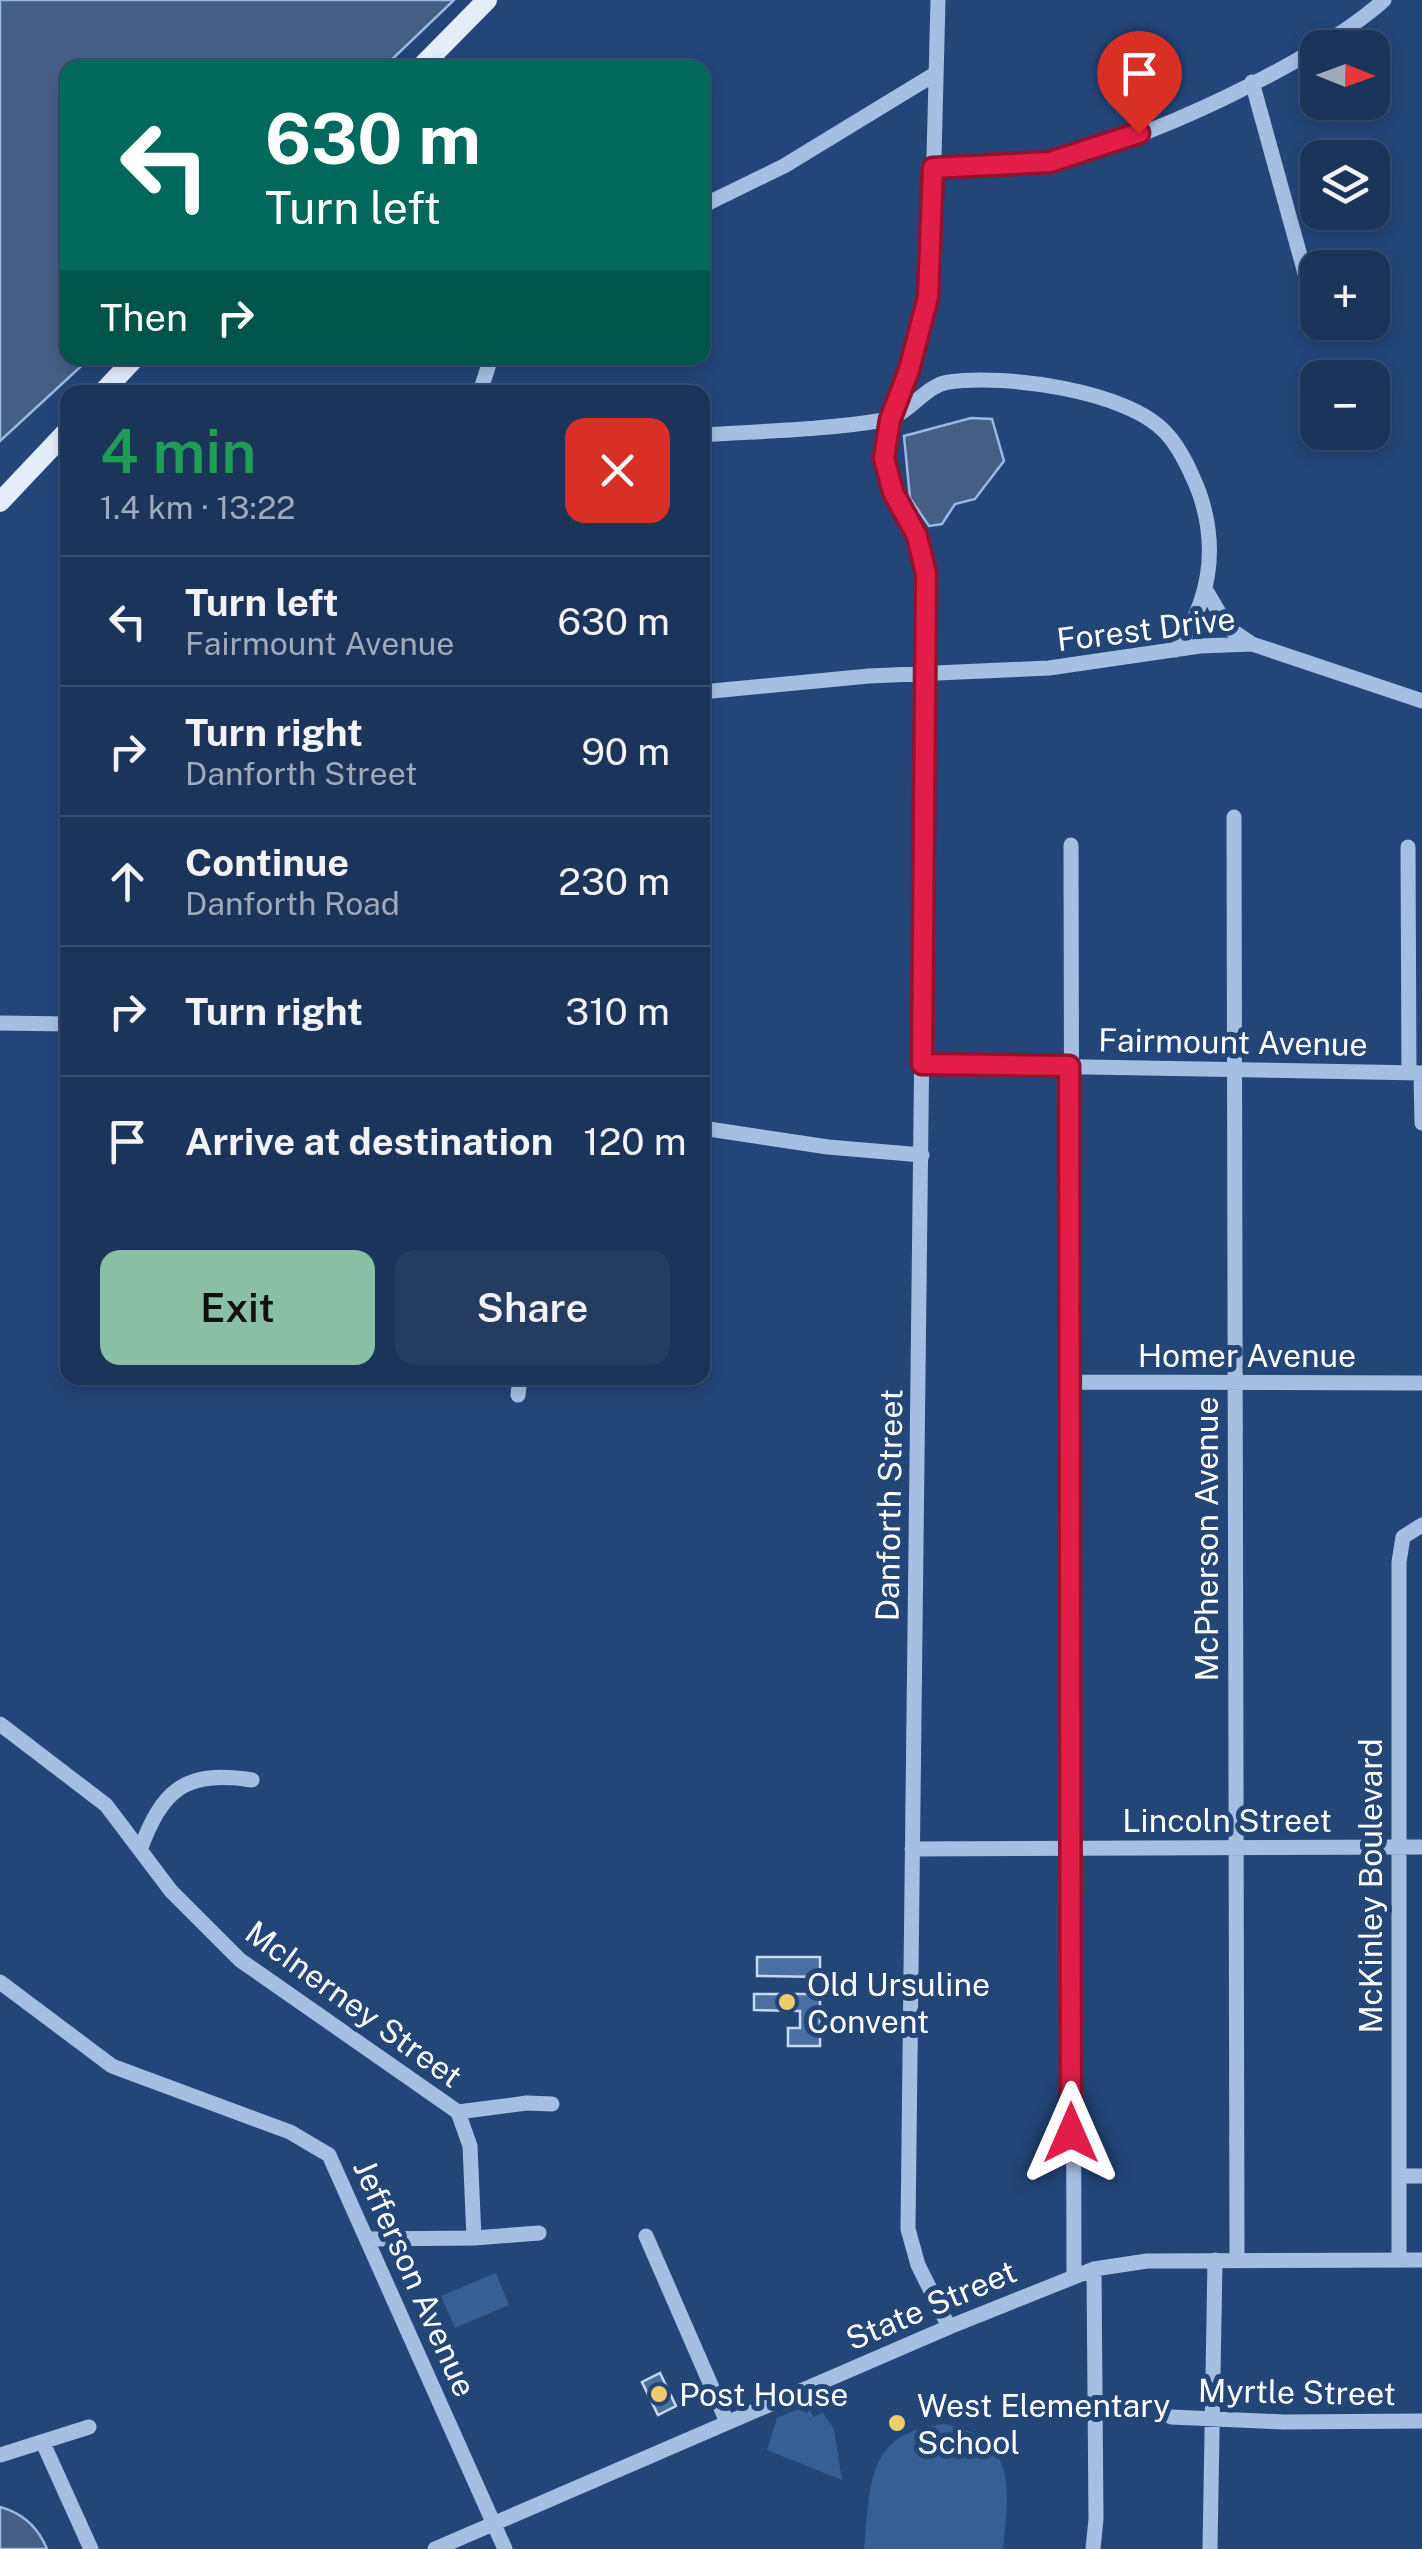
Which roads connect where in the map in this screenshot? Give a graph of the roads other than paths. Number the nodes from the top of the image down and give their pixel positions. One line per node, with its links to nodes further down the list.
1 (487, 0): 4 (main road)
2 (938, 0): 5 (street)
3 (1384, 0): 6 (street)
4 (428, 60)
5 (935, 74): 7 (street); 8 (street)
6 (1252, 82): 7 (street); 9 (street)
7 (933, 168): 11 (street)
8 (710, 202)
9 (1300, 255)
10 (128, 365): 13 (main road)
11 (909, 370): 12 (street); 14 (street)
12 (944, 382): 14 (street); 18 (street)
13 (109, 385)
14 (890, 420): 15 (street); 21 (street)
15 (710, 435)
16 (60, 438): 17 (main road)
17 (0, 502)
18 (1207, 592): 19 (street); 20 (street)
19 (1252, 644): 20 (street, Forest Drive); 23 (street, Forest Drive)
20 (1176, 650): 21 (street, Forest Drive)
21 (927, 675): 22 (street, Forest Drive); 29 (street, Danforth Street)
22 (710, 691)
23 (1422, 701)
24 (1234, 817): 31 (street, McPherson Avenue)
25 (1071, 845): 30 (street)
26 (1408, 846): 32 (street)
27 (0, 1023): 28 (street)
28 (60, 1024)
29 (922, 1064): 30 (street, Fairmount Avenue); 35 (street, Danforth Street)
30 (1069, 1066): 31 (street, Fairmount Avenue); 36 (street)
31 (1233, 1070): 32 (street, Fairmount Avenue); 37 (street, McPherson Avenue)
32 (1417, 1073): 33 (street)
33 (1422, 1123)
34 (710, 1129): 35 (street)
35 (922, 1155): 48 (street, Danforth Street)
36 (1071, 1382): 37 (street, Homer Avenue); 46 (street)
37 (1233, 1383): 38 (street, Homer Avenue); 47 (street, McPherson Avenue)
38 (1422, 1383)
39 (519, 1385): 40 (street)
40 (518, 1395)
41 (1422, 1525): 44 (street, McKinley Boulevard)
42 (0, 1724): 49 (street, McInerney Street)
43 (252, 1780): 49 (street)
44 (1398, 1847): 45 (street, Lincoln Street); 47 (street, Lincoln Street); 53 (street, McKinley Boulevard)
45 (1422, 1847)
46 (1071, 1848): 47 (street, Lincoln Street); 48 (street, Lincoln Street); 64 (street)
47 (1235, 1848): 60 (street, McPherson Avenue)
48 (912, 1849): 65 (street, Danforth Street)
49 (140, 1850): 52 (street, McInerney Street)
50 (0, 1982): 58 (street, Jefferson Avenue)
51 (552, 2104): 52 (street)
52 (458, 2112): 57 (street, McInerney Street)
53 (1398, 2176): 54 (street); 61 (street, McKinley Boulevard)
54 (1422, 2176)
55 (538, 2233): 57 (street)
56 (646, 2236): 69 (street)
57 (474, 2238): 58 (street)
58 (368, 2239): 73 (street, Jefferson Avenue)
59 (1215, 2260): 60 (street, State Street); 63 (street, State Street); 67 (street)
60 (1237, 2260): 61 (street, State Street)
61 (1400, 2260): 62 (street, State Street)
62 (1422, 2260)
63 (1094, 2269): 64 (street, State Street); 77 (street)
64 (1074, 2276): 65 (street, State Street)
65 (950, 2327): 69 (street, State Street)
66 (1171, 2416): 67 (street, Myrtle Street)
67 (1213, 2420): 68 (street, Myrtle Street); 78 (street)
68 (1422, 2421)
69 (727, 2422): 73 (street, State Street)
70 (89, 2427): 71 (street)
71 (43, 2443): 72 (street); 74 (street)
72 (0, 2455)
73 (494, 2524): 75 (street, State Street); 76 (street, Jefferson Avenue)
74 (91, 2549)
75 (434, 2549)
76 (505, 2549)
77 (1093, 2549)
78 (1210, 2549)

